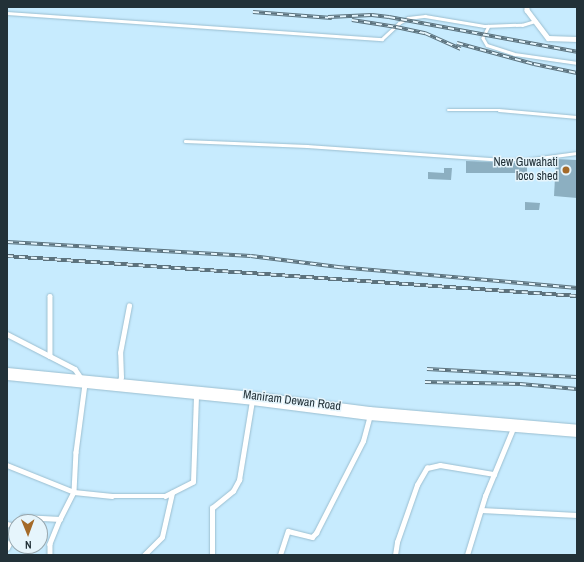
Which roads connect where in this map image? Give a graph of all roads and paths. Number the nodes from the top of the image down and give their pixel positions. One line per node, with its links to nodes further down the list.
1 (527, 7): 3 (street)
2 (7, 12): 4 (lane)
3 (536, 21): 4 (lane); 5 (street)
4 (489, 26): 6 (lane)
5 (577, 39)
6 (577, 63)
7 (448, 110): 8 (lane)
8 (577, 117)
9 (185, 141): 10 (lane)
10 (577, 153)
11 (50, 296): 14 (street)
12 (129, 306): 17 (street)
13 (7, 334): 14 (street)
14 (50, 356): 16 (street)
15 (7, 372): 16 (main road, Maniram Dewan Road)
16 (83, 381): 17 (main road, Maniram Dewan Road); 27 (street)
17 (119, 385): 18 (main road, Maniram Dewan Road)
18 (196, 393): 19 (main road, Maniram Dewan Road); 20 (main road, Maniram Dewan Road); 28 (street)
19 (252, 401): 20 (main road, Maniram Dewan Road); 35 (street)
20 (324, 408): 21 (main road, Maniram Dewan Road)
21 (370, 413): 22 (main road, Maniram Dewan Road); 36 (street)
22 (514, 425): 23 (main road, Maniram Dewan Road); 24 (main road, Maniram Dewan Road); 26 (street)
23 (577, 428)
24 (577, 433)
25 (7, 466): 27 (street)
26 (494, 474): 29 (street); 37 (street)
27 (74, 492): 28 (street); 32 (street)
28 (172, 493): 34 (street)
29 (481, 510): 30 (street); 38 (street)
30 (577, 515)
31 (48, 519): 32 (street)
32 (60, 519): 33 (street)
33 (50, 555)
34 (144, 555)
35 (212, 555)
36 (280, 555)
37 (395, 555)
38 (467, 555)

